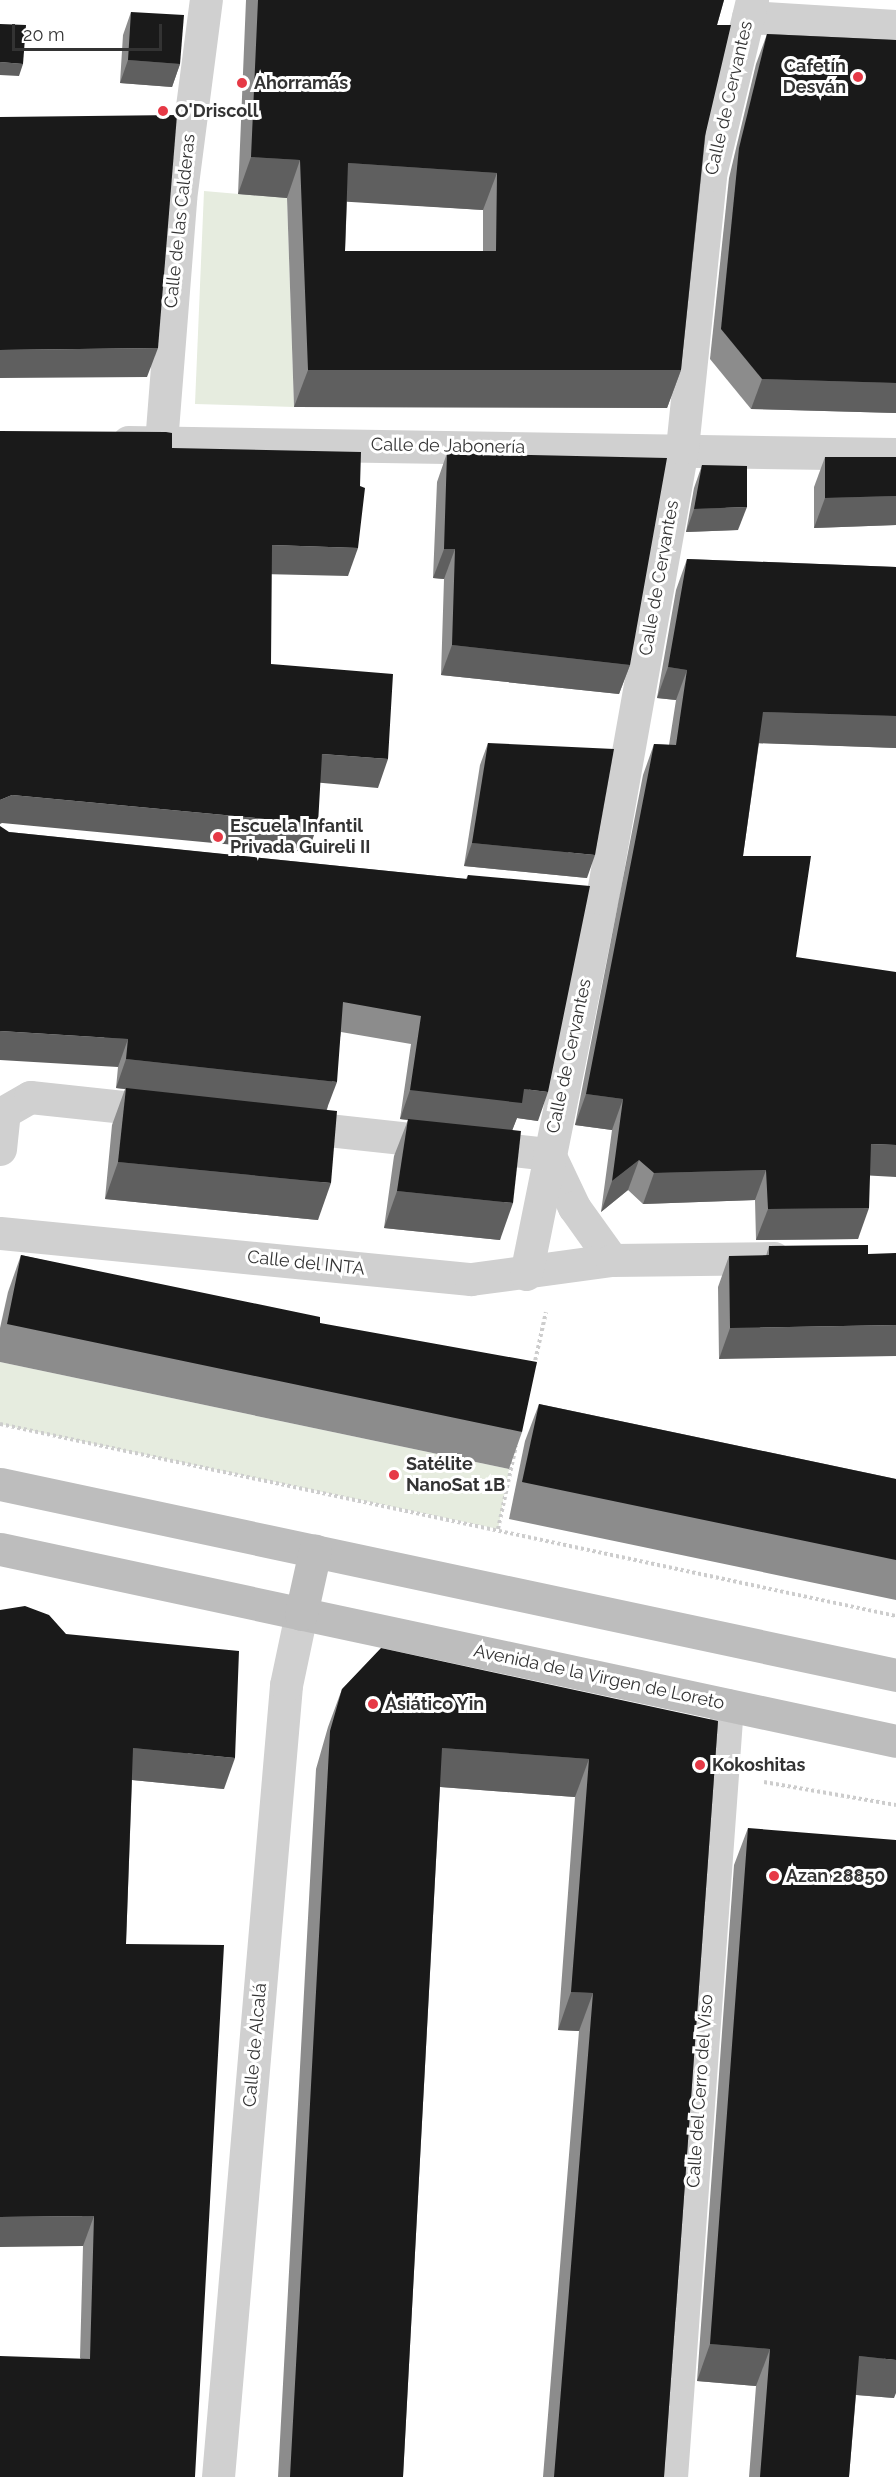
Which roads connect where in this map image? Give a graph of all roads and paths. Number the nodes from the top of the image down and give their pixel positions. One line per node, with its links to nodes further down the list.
1 (206, 0): 5 (street, Calle de las Calderas)
2 (750, 9): 3 (street); 6 (street, Calle de Cervantes)
3 (896, 26)
4 (92, 441): 5 (street, Calle de Jabonería)
5 (161, 443): 6 (street, Calle de Jabonería)
6 (682, 448): 7 (street, Calle de Jabonería); 9 (street, Calle de Cervantes)
7 (896, 453)
8 (566, 895): 9 (street)
9 (602, 898): 13 (street, Calle de Cervantes)
10 (195, 1115): 12 (street)
11 (254, 1121): 13 (street)
12 (0, 1149)
13 (549, 1154): 16 (street); 17 (street, Calle de Cervantes)
14 (0, 1233): 17 (street, Calle del INTA)
15 (801, 1258): 16 (street, Calle del INTA)
16 (612, 1260): 17 (street, Calle del INTA)
17 (526, 1274)
18 (547, 1305): 19 (path)
19 (532, 1372)
20 (0, 1424): 23 (path)
21 (518, 1440): 23 (path)
22 (0, 1484): 25 (street)
23 (498, 1529): 27 (path)
24 (0, 1549): 26 (street, Avenida de la Virgen de Loreto)
25 (315, 1551): 26 (street); 28 (street)
26 (301, 1614): 29 (street, Avenida de la Virgen de Loreto); 33 (street, Calle de Alcalá)
27 (896, 1616)
28 (896, 1675)
29 (727, 1705): 30 (street, Avenida de la Virgen de Loreto); 31 (street, Calle del Cerro del Viso)
30 (896, 1741)
31 (725, 1775): 32 (path); 34 (street, Calle del Cerro del Viso)
32 (896, 1805)
33 (218, 2477)
34 (671, 2477)

